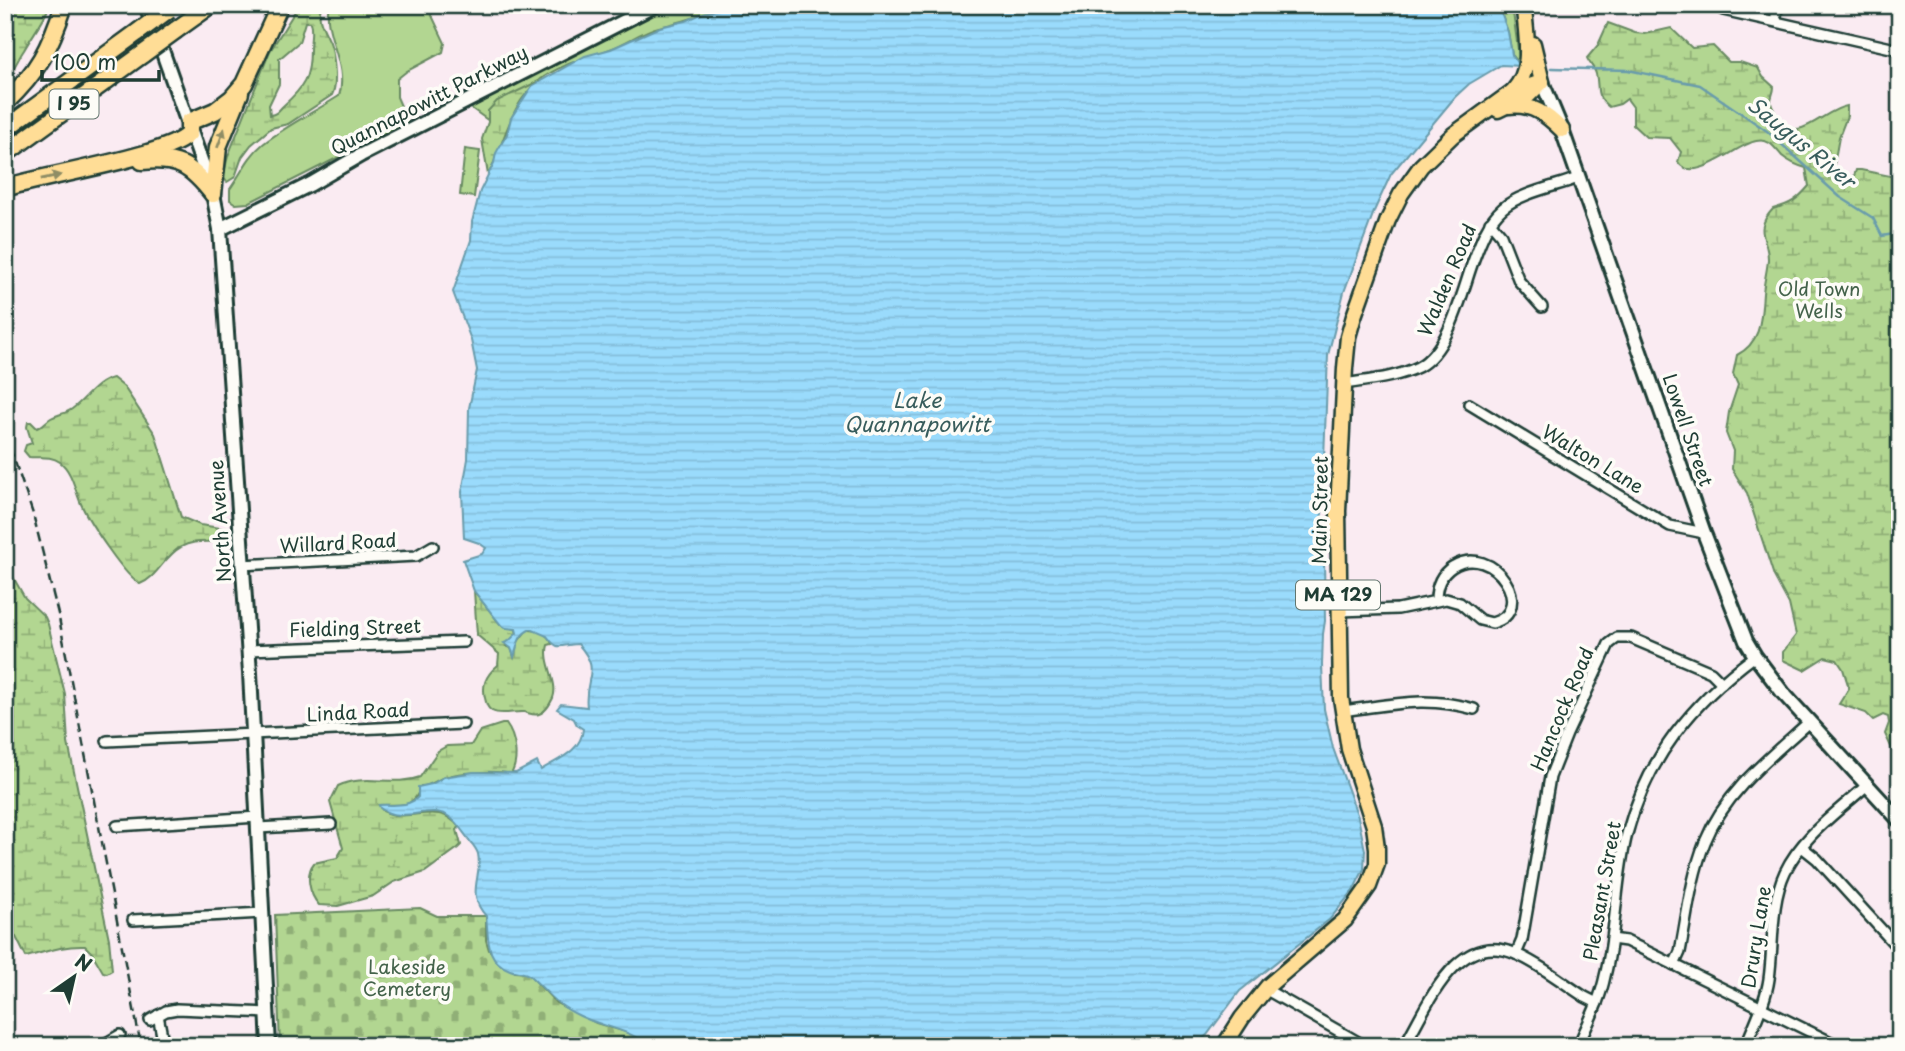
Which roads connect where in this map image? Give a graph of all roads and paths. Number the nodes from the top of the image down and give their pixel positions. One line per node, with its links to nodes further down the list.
1 (64, 5): 15 (highway)
2 (146, 5): 16 (street, North Avenue)
3 (211, 5): 19 (highway, I 95, bridge)
4 (280, 5): 13 (highway)
5 (656, 5): 25 (street, Quannapowitt Parkway)
6 (1778, 5): 10 (street)
7 (172, 7): 17 (highway, I 95, bridge)
8 (1524, 7): 12 (main road, Lowell Street); 14 (main road)
9 (1723, 10): 10 (street)
10 (1775, 21): 11 (street)
11 (1900, 50)
12 (1542, 82): 14 (main road, Main Street / MA 129); 18 (street, Lowell Street)
13 (244, 84): 16 (highway); 23 (highway, one-way to 13)
14 (1510, 99): 18 (main road); 27 (main road, Main Street / MA 129)
15 (5, 103)
16 (189, 122): 20 (highway); 23 (street, North Avenue)
17 (5, 129)
18 (1562, 130): 21 (street, Lowell Street)
19 (5, 154)
20 (97, 166): 22 (highway, one-way to 20); 23 (highway)
21 (1578, 178): 24 (street, Walden Road); 29 (street, Lowell Street)
22 (5, 188)
23 (214, 194): 25 (street, North Avenue)
24 (1490, 222): 26 (street); 27 (street, Walden Road)
25 (220, 229): 31 (street, North Avenue)
26 (1542, 307)
27 (1344, 384): 33 (main road, Main Street / MA 129)
28 (1469, 404): 29 (street, Walton Lane)
29 (1704, 533): 36 (street, Lowell Street)
30 (433, 546): 31 (street, Willard Road)
31 (241, 565): 35 (street, North Avenue)
32 (1436, 600): 32 (street); 33 (street)
33 (1339, 611): 39 (main road, Main Street / MA 129)
34 (464, 642): 35 (street, Fielding Street)
35 (248, 650): 42 (street, North Avenue)
36 (1755, 656): 37 (street, Pleasant Street); 40 (street, Lowell Street)
37 (1722, 683): 52 (street, Pleasant Street); 54 (street, Hancock Road)
38 (1475, 709): 39 (street)
39 (1342, 711): 56 (main road, Main Street / MA 129)
40 (1809, 722): 44 (street, Lowell Street); 55 (street)
41 (463, 724): 42 (street, Linda Road)
42 (254, 734): 43 (street, Linda Road); 46 (street, North Avenue)
43 (107, 741)
44 (1867, 785): 45 (street, Lowell Street); 49 (street, Drury Lane)
45 (1900, 821)
46 (258, 823): 47 (street); 48 (street); 50 (street, North Avenue)
47 (331, 824)
48 (117, 826)
49 (1802, 847): 53 (street); 58 (street, Drury Lane)
50 (263, 913): 51 (street); 59 (street, North Avenue)
51 (133, 920)
52 (1612, 939): 55 (street); 57 (street, Pleasant Street)
53 (1900, 950)
54 (1516, 954): 57 (street); 67 (street)
55 (1674, 965): 58 (street)
56 (1265, 989): 65 (main road, Main Street / MA 129); 66 (street)
57 (1597, 1003): 68 (street, Pleasant Street)
58 (1761, 1007): 61 (street, Drury Lane); 69 (street)
59 (268, 1013): 63 (street); 64 (street, North Avenue)
60 (120, 1035): 62 (street)
61 (1748, 1040)
62 (101, 1046)
63 (164, 1046)
64 (269, 1046)
65 (1224, 1046)
66 (1364, 1046)
67 (1405, 1046)
68 (1578, 1046)
69 (1839, 1046)

